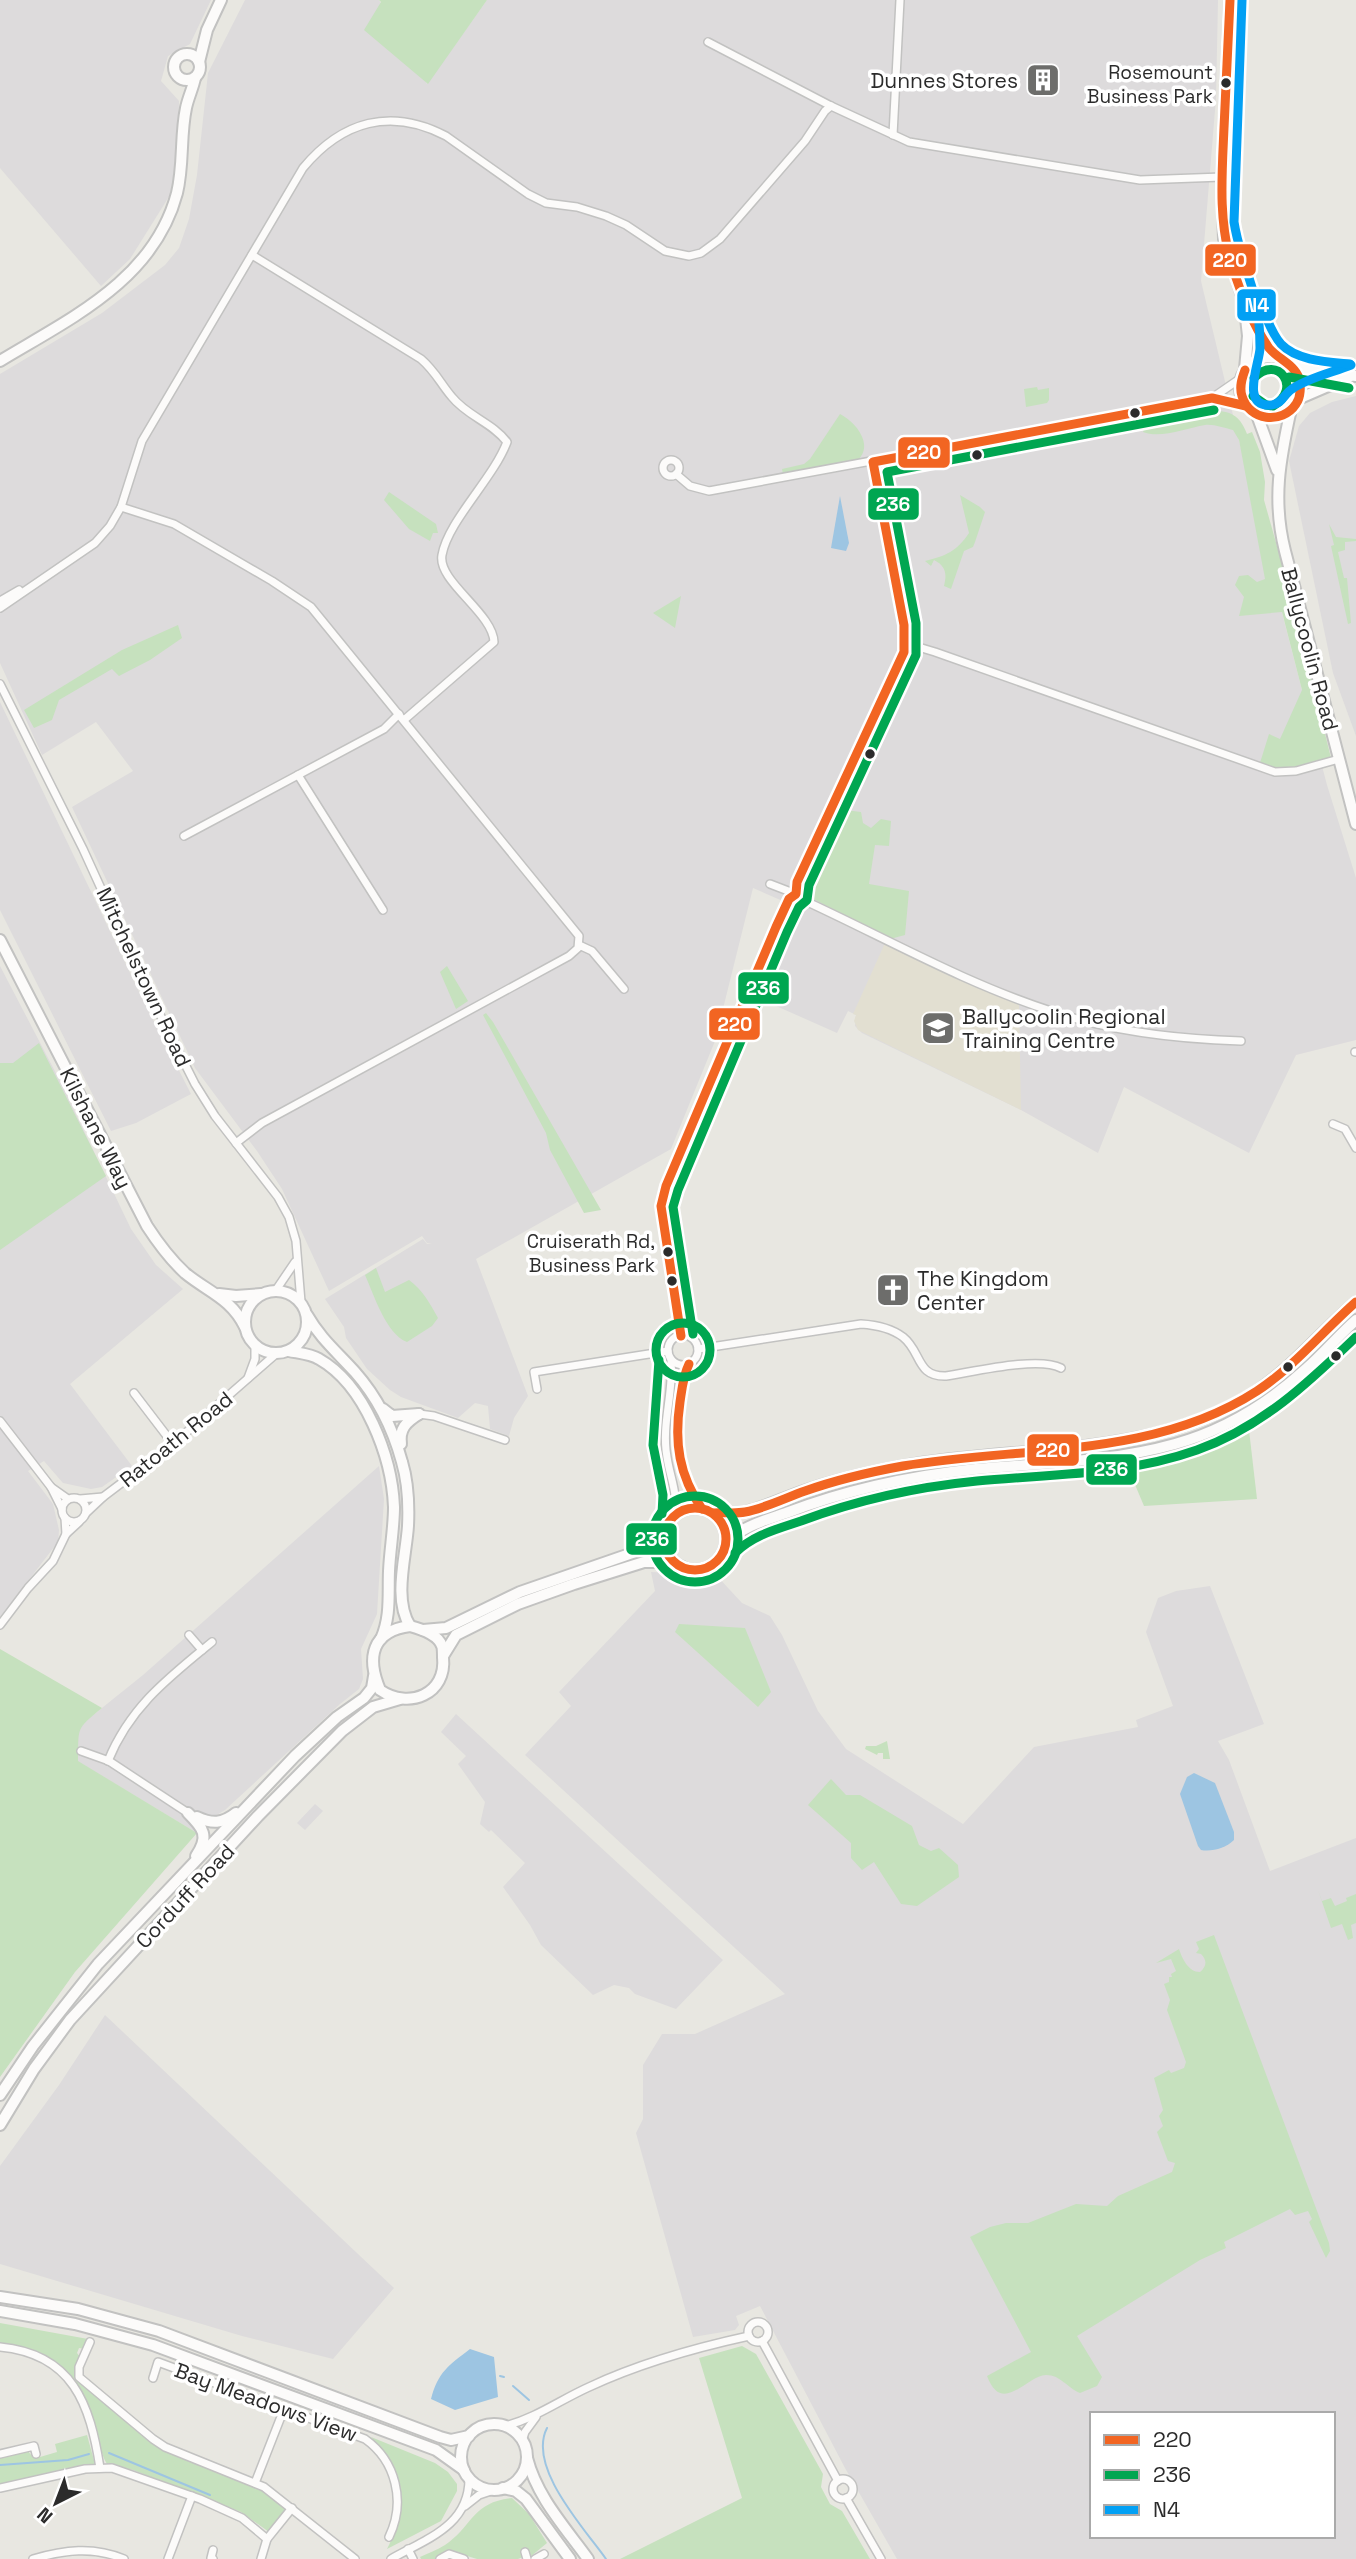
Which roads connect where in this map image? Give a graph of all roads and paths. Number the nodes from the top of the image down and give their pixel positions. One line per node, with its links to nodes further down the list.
1 (220, 0): 4 (street)
2 (900, 0): 12 (street)
3 (1230, 0): 13 (street)
4 (207, 30): 6 (street); 7 (street)
5 (708, 42): 10 (street)
6 (187, 54): 7 (street); 8 (street)
7 (199, 62): 9 (street)
8 (180, 78): 9 (street); 11 (street)
9 (195, 78): 11 (street)
10 (831, 106): 12 (street); 14 (street)
11 (186, 107): 17 (street)
12 (893, 135): 13 (street)
13 (1222, 177): 15 (street)
14 (252, 255): 29 (street); 35 (street)
15 (1243, 299): 16 (street); 19 (street)
16 (1278, 358): 18 (street); 19 (street)
17 (0, 361)
18 (1291, 365): 20 (street); 22 (street)
19 (1243, 374): 21 (street); 23 (street)
20 (1354, 376): 22 (street)
21 (1212, 398): 23 (street); 26 (street)
22 (1298, 399): 24 (street)
23 (1246, 406): 25 (street)
24 (1292, 409): 25 (street); 27 (street, Ballycoolin Road)
25 (1257, 415): 27 (street, Ballycoolin Road)
26 (873, 461): 28 (street); 33 (street)
27 (1278, 473): 36 (street, Ballycoolin Road)
28 (677, 474)
29 (121, 507): 30 (street); 35 (street)
30 (38, 580): 31 (street); 32 (street)
31 (0, 601)
32 (0, 607)
33 (905, 643): 36 (street); 41 (street)
34 (0, 684): 48 (street, Mitchelstown Road)
35 (402, 717): 37 (street); 44 (street)
36 (1339, 759): 38 (street, Ballycoolin Road)
37 (298, 775): 39 (street); 42 (street)
38 (1356, 824)
39 (184, 836)
40 (770, 884): 41 (street)
41 (796, 894): 46 (street)
42 (383, 909)
43 (0, 940): 53 (street, Kilshane Way)
44 (579, 944): 45 (street); 48 (street)
45 (624, 989)
46 (1241, 1041)
47 (1333, 1124): 49 (street)
48 (236, 1143): 51 (street, Mitchelstown Road)
49 (1356, 1148)
50 (680, 1152): 60 (street)
51 (296, 1261): 52 (street); 55 (street, Mitchelstown Road)
52 (276, 1290): 54 (street); 55 (street)
53 (219, 1294): 54 (street); 59 (street, Kilshane Way)
54 (261, 1294): 59 (street)
55 (301, 1302): 57 (street)
56 (1356, 1302): 81 (street)
57 (307, 1315): 63 (street); 71 (street)
58 (1356, 1320): 88 (street)
59 (245, 1327): 61 (street)
60 (681, 1336): 62 (street); 64 (street)
61 (255, 1345): 63 (street); 68 (street, Ratoath Road)
62 (698, 1349): 66 (street); 67 (street)
63 (283, 1352): 68 (street, Ratoath Road); 94 (street)
64 (668, 1352): 65 (street); 69 (street)
65 (671, 1360): 66 (street); 84 (street)
66 (689, 1364): 81 (street)
67 (1061, 1368)
68 (248, 1379): 75 (street, Ratoath Road)
69 (537, 1389)
70 (134, 1393): 75 (street)
71 (381, 1407): 72 (street); 76 (street)
72 (419, 1414): 74 (street); 76 (street)
73 (0, 1421): 77 (street)
74 (506, 1440)
75 (173, 1444): 78 (street, Ratoath Road)
76 (402, 1461): 91 (street)
77 (51, 1487): 80 (street); 83 (street)
78 (103, 1497): 79 (street, Ratoath Road); 82 (street, Ratoath Road)
79 (80, 1499): 80 (street); 82 (street)
80 (68, 1500): 83 (street)
81 (708, 1511): 84 (street); 88 (street)
82 (86, 1513): 85 (street)
83 (63, 1514): 85 (street); 87 (street)
84 (674, 1516): 86 (street)
85 (79, 1521): 87 (street)
86 (666, 1529): 89 (street); 92 (street)
87 (66, 1534): 90 (street)
88 (726, 1544): 89 (street)
89 (683, 1567): 97 (street)
90 (0, 1625)
91 (410, 1626): 92 (street); 94 (street)
92 (423, 1630): 97 (street)
93 (189, 1635): 96 (street)
94 (381, 1639): 98 (street)
95 (212, 1642): 96 (street)
96 (202, 1650): 101 (street)
97 (443, 1657): 99 (street)
98 (374, 1676): 99 (street); 102 (street, Corduff Road)
99 (400, 1699): 106 (street, Corduff Road)
100 (81, 1751): 101 (street)
101 (108, 1761): 103 (street)
102 (270, 1782): 103 (street); 104 (street, Corduff Road)
103 (188, 1813): 104 (street)
104 (151, 1909): 105 (street, Corduff Road)
105 (0, 2095)
106 (0, 2125)
107 (0, 2295): 117 (street)
108 (0, 2311): 123 (street)
109 (749, 2336): 110 (street); 110 (street); 115 (street)
110 (762, 2341): 124 (street)
111 (90, 2342): 125 (street)
112 (0, 2347): 122 (street)
113 (153, 2378): 114 (street, Bay Meadows View)
114 (284, 2409): 125 (street); 132 (street, Bay Meadows View)
115 (539, 2414): 116 (street); 118 (street)
116 (505, 2426): 117 (street); 118 (street)
117 (469, 2436): 123 (street)
118 (522, 2441): 121 (street)
119 (0, 2454): 120 (street)
120 (36, 2454)
121 (526, 2455): 127 (street); 151 (street)
122 (100, 2468): 126 (street); 128 (street)
123 (466, 2474): 127 (street); 130 (street)
124 (838, 2480): 129 (street); 129 (street)
125 (255, 2483): 131 (street)
126 (0, 2488)
127 (498, 2489): 130 (street); 150 (street)
128 (192, 2496): 133 (street); 141 (street)
129 (846, 2498): 152 (street)
130 (464, 2507): 134 (street)
131 (292, 2508): 133 (street); 144 (street)
132 (389, 2537)
133 (267, 2539): 143 (street)
134 (408, 2549): 145 (street); 146 (street)
135 (94, 2550): 138 (street); 139 (street); 140 (street)
136 (213, 2550): 142 (street)
137 (544, 2554): 149 (street)
138 (33, 2559)
139 (94, 2559)
140 (124, 2559)
141 (168, 2559)
142 (213, 2559)
143 (261, 2559)
144 (355, 2559)
145 (391, 2559)
146 (412, 2559)
147 (440, 2559): 148 (street)
148 (464, 2559)
149 (535, 2559)
150 (570, 2559)
151 (588, 2559)
152 (881, 2559)

